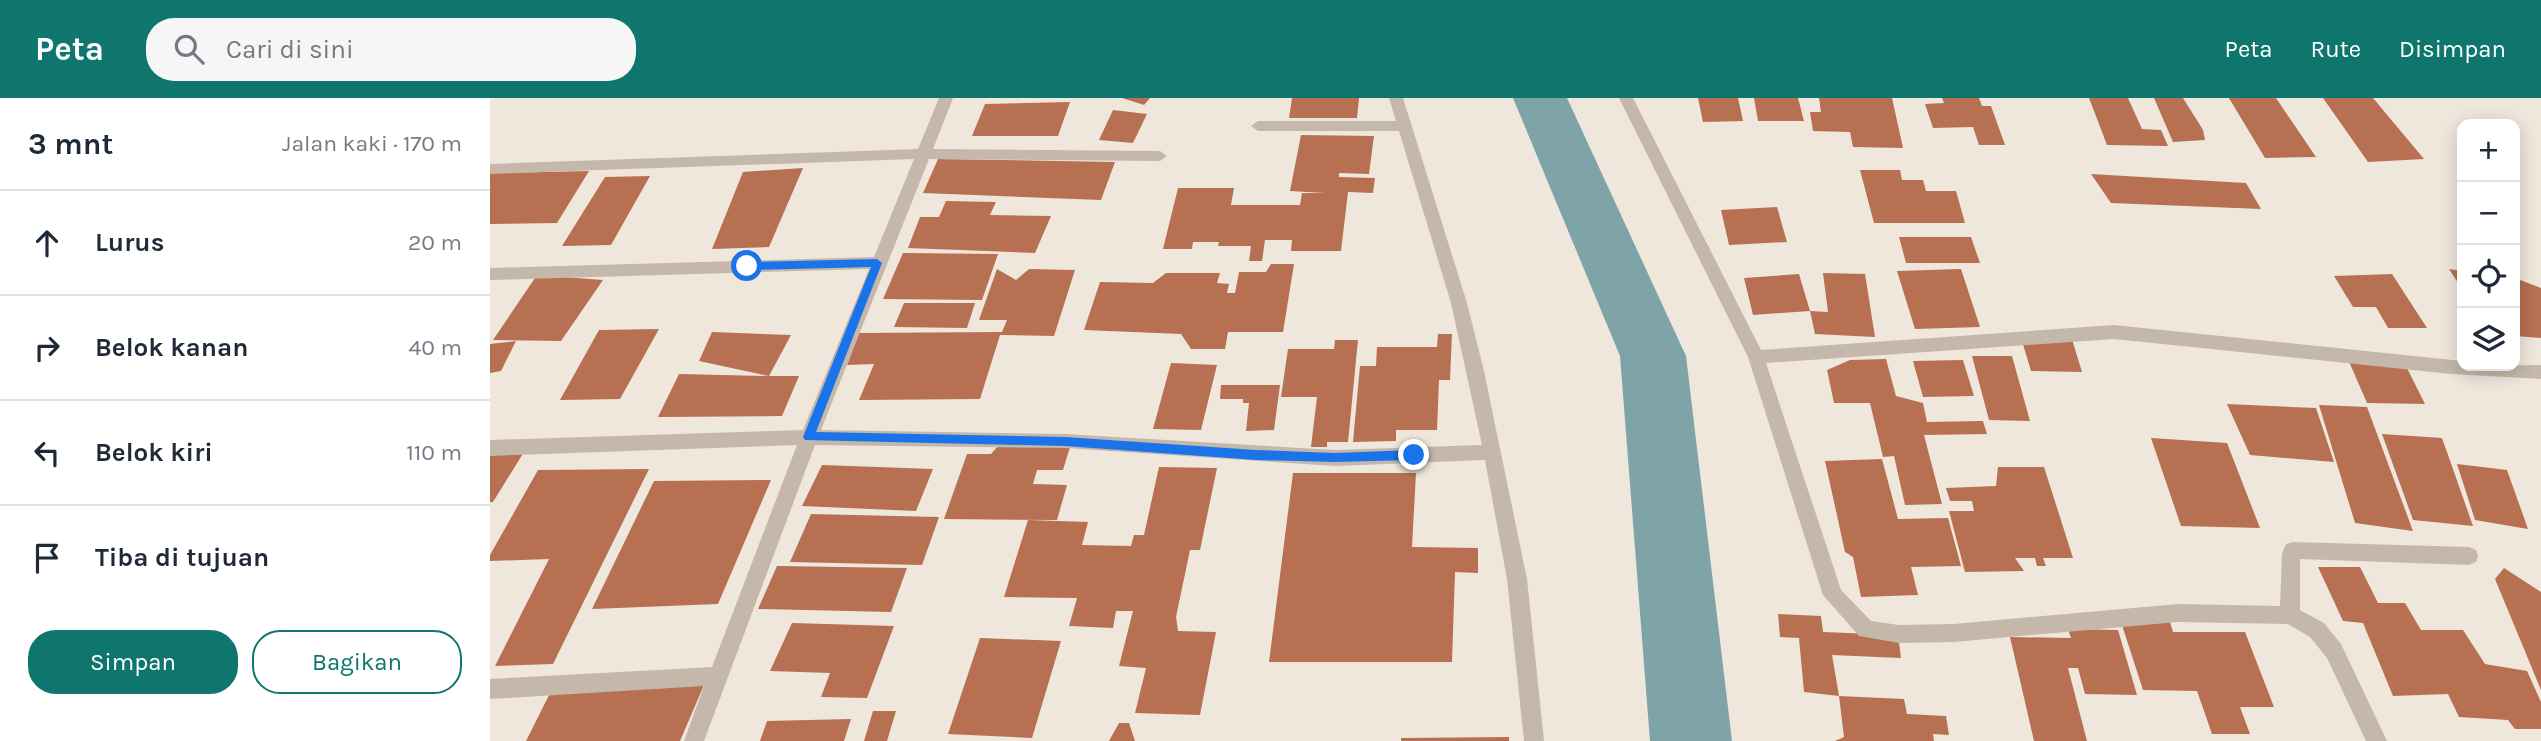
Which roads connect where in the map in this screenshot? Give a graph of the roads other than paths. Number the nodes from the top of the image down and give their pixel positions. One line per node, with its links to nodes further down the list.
1 (946, 98): 6 (street)
2 (1396, 98): 5 (street)
3 (1626, 98): 11 (street)
4 (1258, 126): 5 (street)
5 (1404, 126): 15 (street)
6 (924, 154): 7 (street); 8 (street); 9 (street)
7 (1160, 156)
8 (490, 169)
9 (877, 263): 10 (street); 13 (street)
10 (490, 274)
11 (1756, 357): 12 (street); 17 (street)
12 (2541, 372)
13 (809, 437): 14 (street); 15 (street); 18 (street)
14 (490, 448)
15 (1492, 452): 21 (street)
16 (2469, 556): 17 (street)
17 (2290, 615): 22 (street)
18 (717, 676): 19 (street); 20 (street)
19 (490, 689)
20 (694, 741)
21 (1534, 741)
22 (2376, 741)

